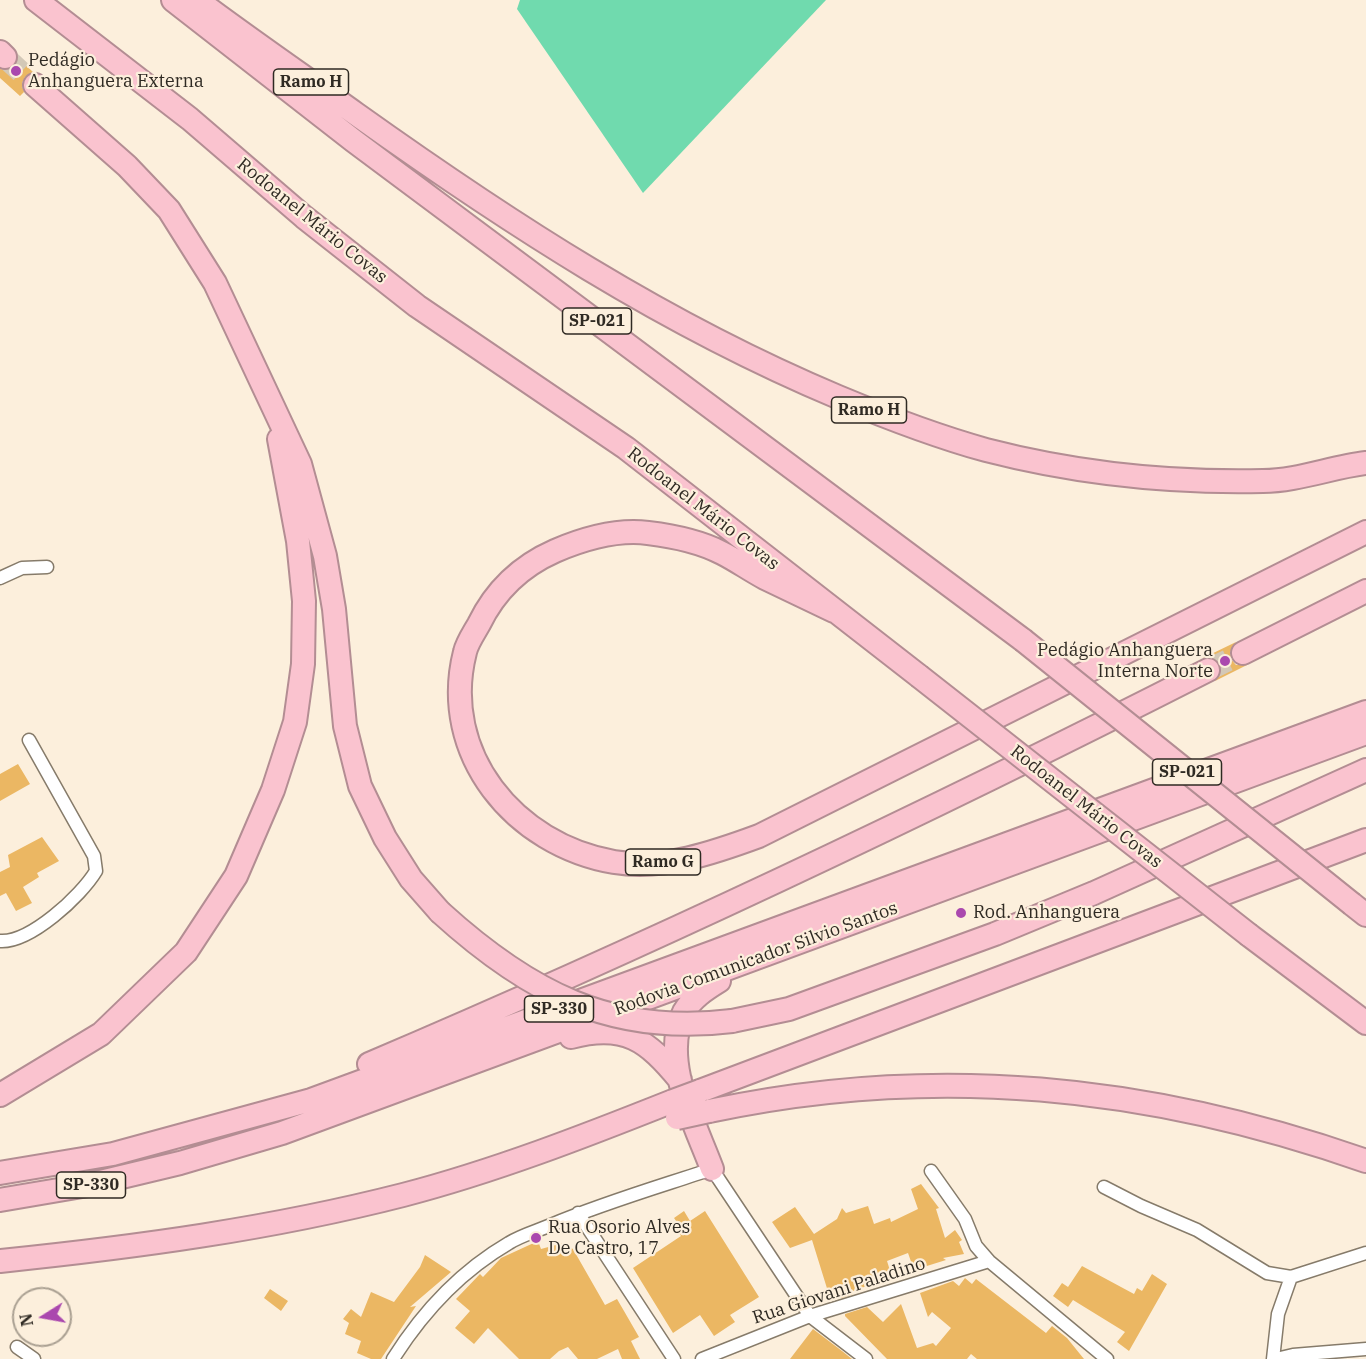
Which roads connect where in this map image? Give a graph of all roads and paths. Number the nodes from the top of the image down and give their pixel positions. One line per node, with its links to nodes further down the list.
1 (36, 0): 11 (highway, Rodoanel Mário Covas)
2 (173, 0): 19 (highway, SP-021, bridge)
3 (197, 0): 6 (highway, Ramo H)
4 (35, 85): 5 (highway)
5 (273, 405): 17 (highway, bridge); 25 (highway)
6 (1366, 463)
7 (1366, 532): 11 (highway, Ramo G)
8 (47, 567): 9 (street)
9 (0, 578)
10 (1366, 591): 12 (highway)
11 (834, 611): 22 (highway, Rodoanel Mário Covas, bridge)
12 (1242, 653)
13 (1208, 670): 27 (highway)
14 (1366, 712): 27 (highway, Rodovia Comunicador Silvio Santos / SP-330)
15 (1366, 733): 21 (highway, Rodovia Comunicador Silvio Santos / SP-330)
16 (29, 740): 20 (street)
17 (1366, 770)
18 (1366, 840): 26 (highway)
19 (1359, 909)
20 (0, 941)
21 (750, 961): 23 (highway, Rodovia Comunicador Silvio Santos / SP-330); 24 (highway)
22 (1366, 1023)
23 (499, 1054): 24 (highway); 33 (highway, Rodovia Comunicador Silvio Santos / SP-330)
24 (680, 1080): 29 (highway)
25 (0, 1095)
26 (704, 1101): 28 (highway); 36 (highway, bridge)
27 (223, 1125): 31 (highway, Rodovia Comunicador Silvio Santos / SP-330)
28 (1366, 1161)
29 (712, 1169): 34 (street); 39 (street)
30 (931, 1171): 37 (street)
31 (0, 1173)
32 (1104, 1187): 38 (street)
33 (0, 1200)
34 (578, 1214): 43 (street); 44 (street)
35 (1366, 1253): 38 (street)
36 (0, 1260)
37 (989, 1262): 39 (street, Rua Giovani Paladino); 47 (street)
38 (1291, 1277): 48 (street)
39 (810, 1316): 45 (street, Rua Giovani Paladino); 46 (street)
40 (17, 1347): 42 (street)
41 (1366, 1349): 48 (street)
42 (34, 1359)
43 (393, 1359)
44 (674, 1359)
45 (702, 1359)
46 (866, 1359)
47 (1107, 1359)
48 (1274, 1359)

